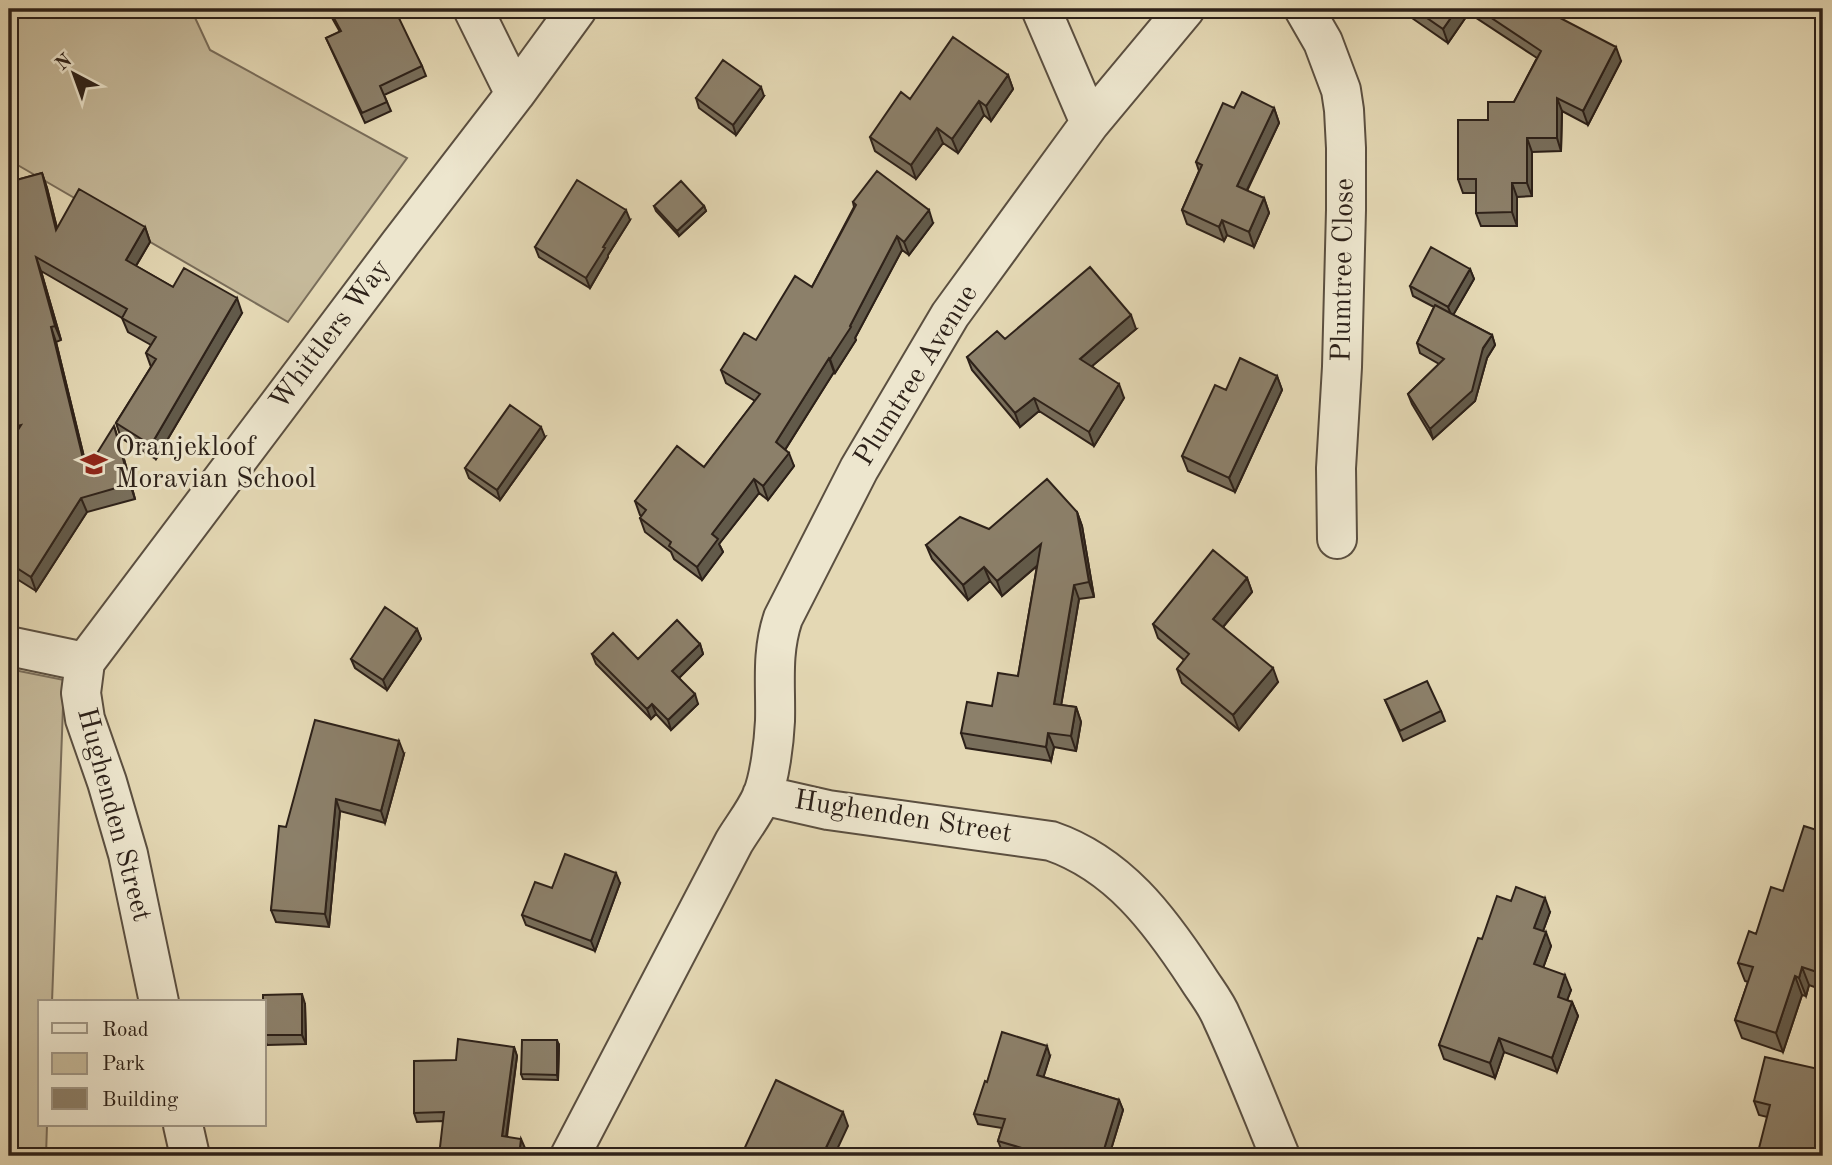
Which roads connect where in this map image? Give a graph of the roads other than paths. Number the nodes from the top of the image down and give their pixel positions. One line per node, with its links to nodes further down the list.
1 (473, 9): 6 (street)
2 (577, 9): 6 (street, Whittlers Way)
3 (1041, 9): 7 (street)
4 (1185, 9): 7 (street, Plumtree Avenue)
5 (1304, 9): 8 (street, Plumtree Close)
6 (515, 94): 10 (street, Whittlers Way)
7 (1090, 123): 11 (street, Plumtree Avenue)
8 (1337, 539)
9 (9, 646): 10 (street)
10 (85, 662): 12 (street, Hughenden Street)
11 (762, 795): 15 (street, Hughenden Street); 16 (street, Hughenden Street)
12 (159, 1000)
13 (183, 1126): 14 (street)
14 (190, 1156)
15 (570, 1156)
16 (1280, 1156)

